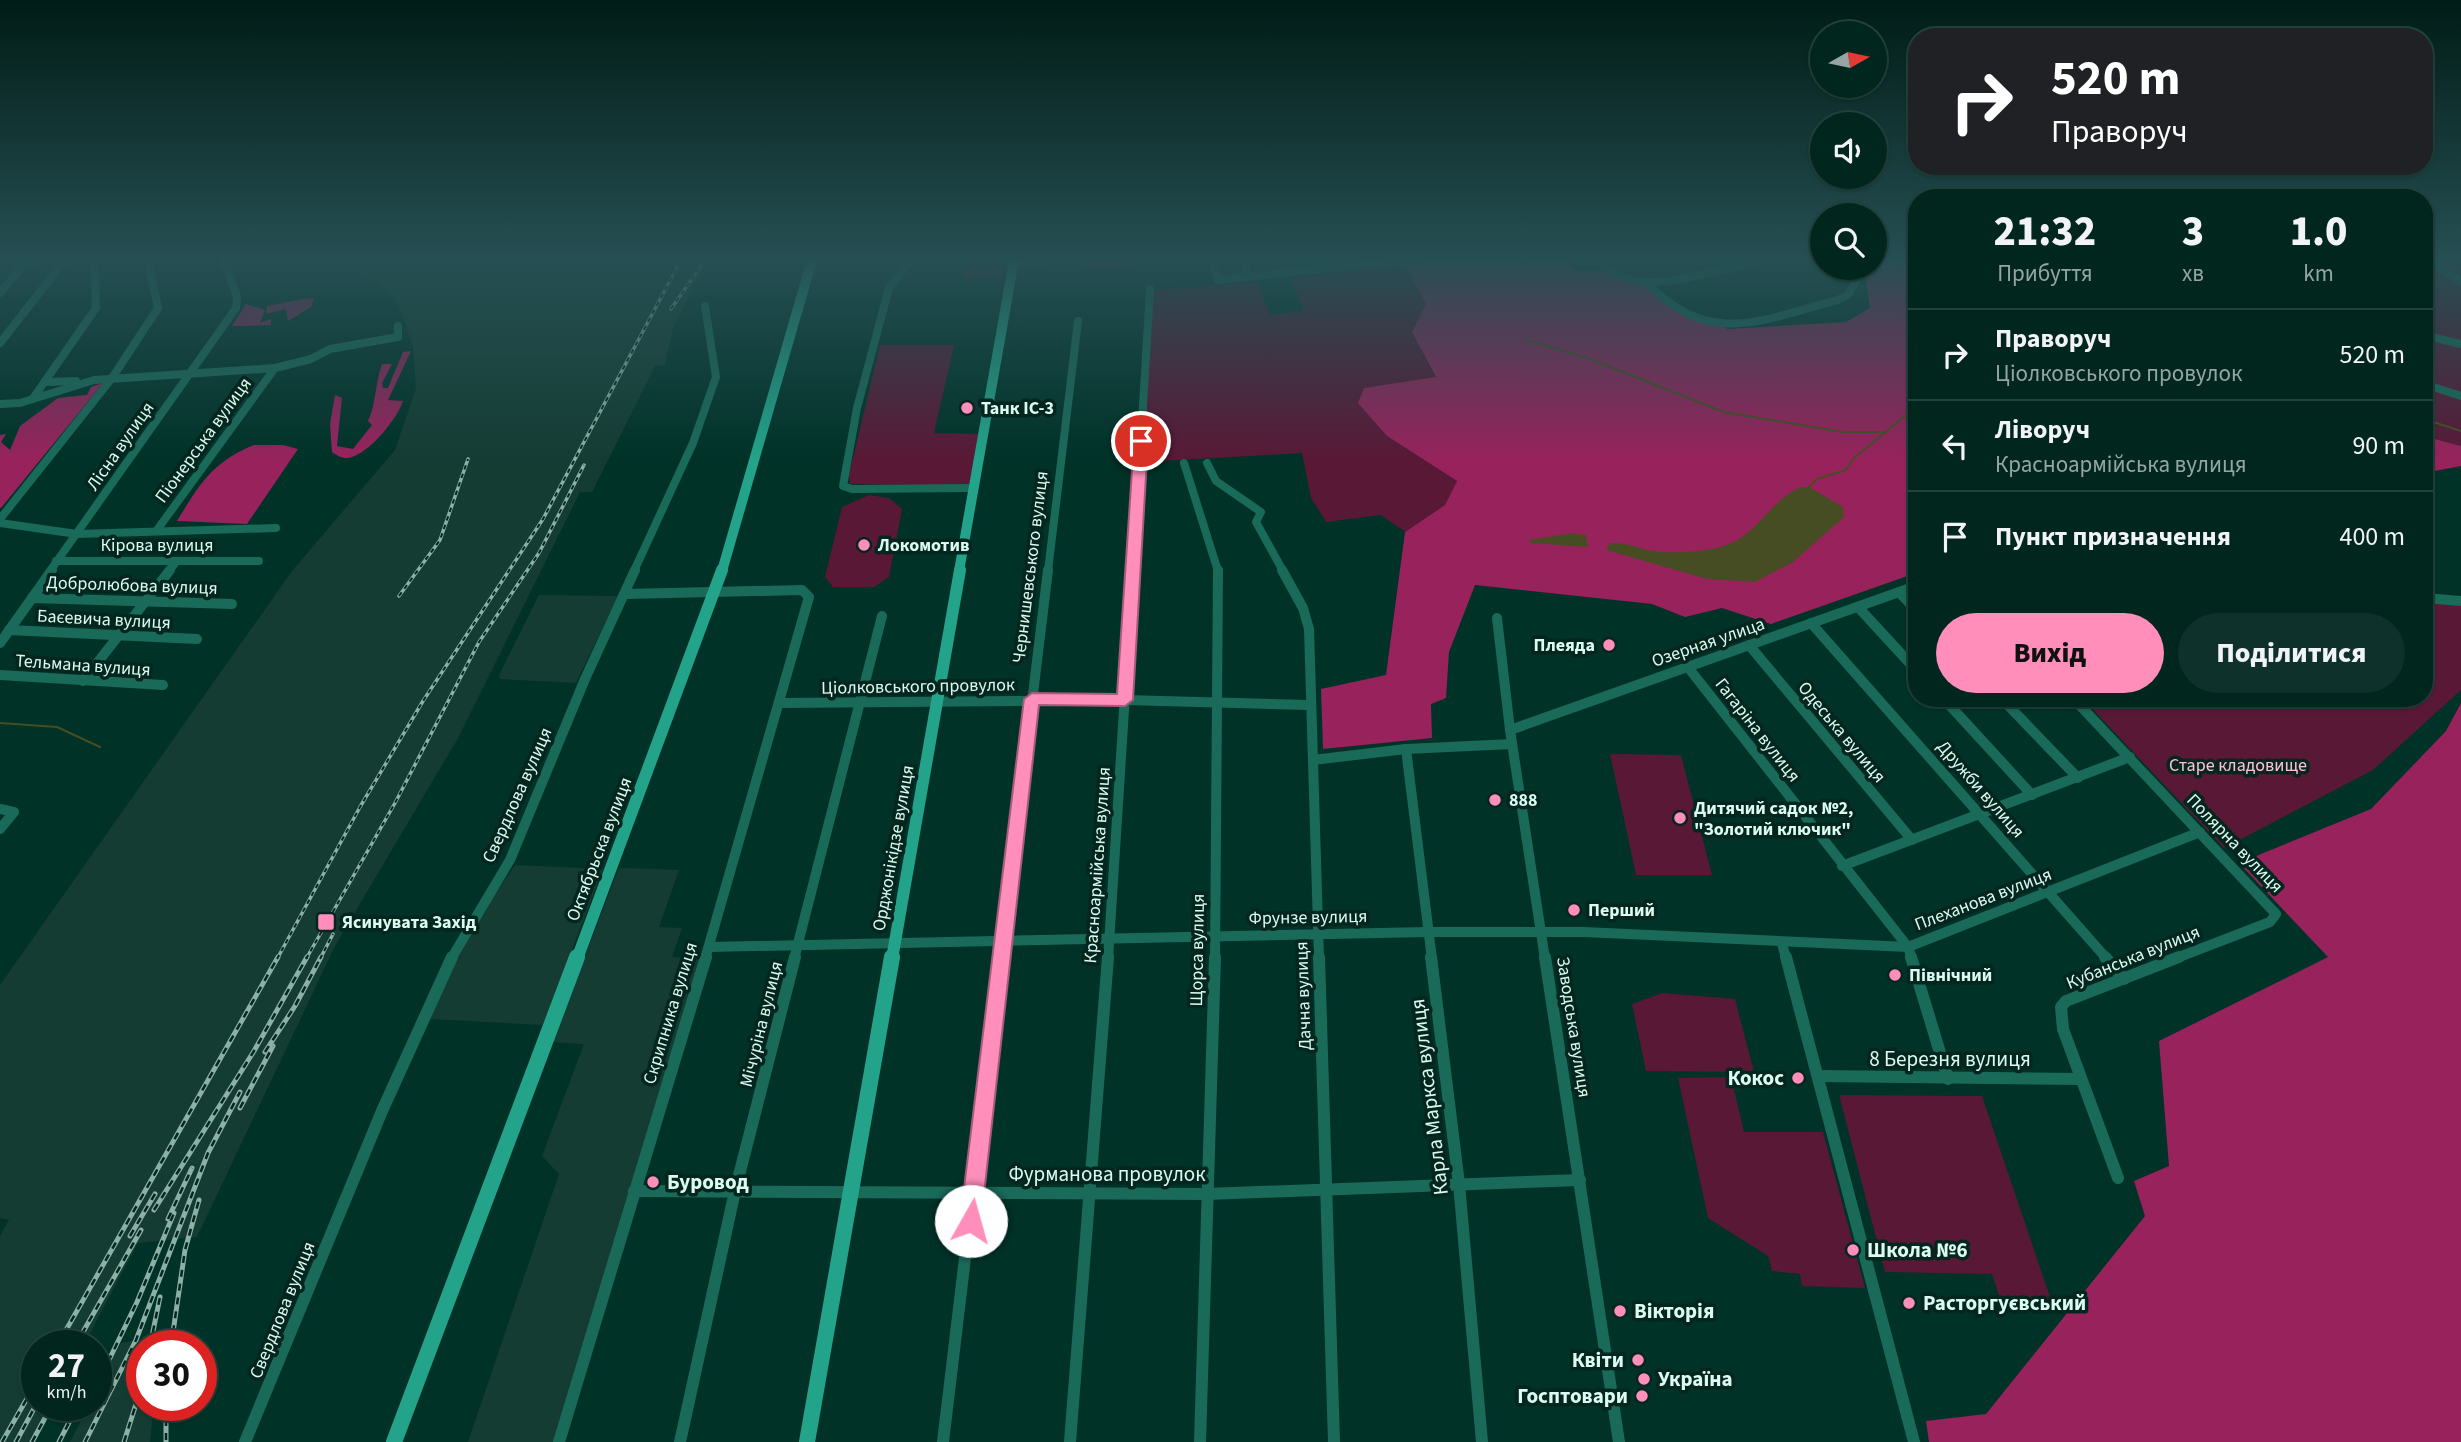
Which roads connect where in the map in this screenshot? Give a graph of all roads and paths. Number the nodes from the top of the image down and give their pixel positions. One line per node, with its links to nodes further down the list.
1 (12, 327): 13 (street)
2 (83, 327): 19 (street)
3 (145, 327): 17 (street)
4 (222, 327): 16 (street, Лісна вулиця)
5 (398, 327): 15 (street)
6 (708, 327): 37 (street, Свердлова вулиця)
7 (793, 327): 35 (main road, Октябрьска вулиця)
8 (879, 327): 26 (street)
9 (1002, 327): 26 (main road, Орджонікідзе вулиця)
10 (1077, 327): 60 (street, Чернишевського вулиця)
11 (1148, 327): 61 (street, Красноармійська вулиця)
12 (2433, 337): 14 (street)
13 (0, 343)
14 (2461, 344)
15 (275, 368): 16 (street); 29 (street, Піонерська вулиця)
16 (191, 374): 17 (street); 30 (street, Лісна вулиця)
17 (112, 378): 18 (street); 27 (street)
18 (94, 380): 19 (street); 22 (street)
19 (47, 382): 22 (street)
20 (2433, 387): 21 (street)
21 (2461, 396)
22 (34, 397): 23 (street)
23 (0, 404)
24 (1184, 463): 63 (street, Щорса вулиця)
25 (1207, 463): 64 (street, Дачна вулиця)
26 (974, 488): 59 (main road, Орджонікідзе вулиця)
27 (0, 521): 30 (street)
28 (275, 528): 29 (street)
29 (157, 530): 30 (street)
30 (77, 534): 31 (street, Лісна вулиця)
31 (56, 561): 32 (street, Кірова вулиця); 38 (street, Лісна вулиця)
32 (177, 561): 33 (street, Кірова вулиця); 41 (street)
33 (259, 561)
34 (1908, 589): 36 (street, Озерная улица)
35 (716, 592): 37 (street); 62 (street, Скрипника вулиця); 109 (main road, Октябрьска вулиця)
36 (1899, 592): 42 (street); 44 (street, Озерная улица)
37 (626, 594): 108 (street, Свердлова вулиця)
38 (32, 598): 41 (street, Добролюбова вулиця); 48 (street, Лісна вулиця)
39 (2433, 599): 40 (street)
40 (2461, 601)
41 (147, 602): 43 (street, Добролюбова вулиця); 49 (street)
42 (1908, 602)
43 (232, 604)
44 (1858, 607): 47 (street, Озерная улица); 53 (street)
45 (882, 616): 58 (street, Мічуріна вулиця)
46 (1497, 618): 68 (street, Заводська вулиця)
47 (1811, 623): 52 (street, Озерная улица); 76 (street, Дружби вулиця)
48 (9, 631): 49 (street, Баєевича вулиця); 51 (street, Лісна вулиця)
49 (120, 636): 50 (street, Баєевича вулиця); 56 (street)
50 (198, 639)
51 (0, 643)
52 (1749, 645): 54 (street, Озерная улица); 79 (street, Одеська вулиця)
53 (1908, 661)
54 (1686, 666): 68 (street, Озерная улица); 80 (street, Гагаріна вулиця)
55 (0, 675): 56 (street, Тельмана вулиця)
56 (83, 681): 57 (street, Тельмана вулиця)
57 (163, 685)
58 (862, 699): 59 (street, Ціолковського провулок); 62 (street, Ціолковського провулок); 92 (street, Мічуріна вулиця)
59 (937, 699): 60 (street, Ціолковського провулок); 89 (main road, Орджонікідзе вулиця)
60 (1032, 699): 61 (street, Ціолковського провулок); 88 (street, Чернишевського вулиця)
61 (1125, 700): 63 (street, Ціолковського провулок); 87 (street, Красноармійська вулиця)
62 (779, 703): 91 (street, Скрипника вулиця)
63 (1218, 704): 64 (street, Ціолковського провулок); 86 (street, Щорса вулиця)
64 (1310, 705): 72 (street, Дачна вулиця)
65 (1950, 707): 74 (street)
66 (2010, 707): 73 (street)
67 (2082, 707): 71 (street, Полярна вулиця)
68 (1510, 730): 69 (street, Заводська вулиця)
69 (1512, 744): 70 (street); 84 (street, Заводська вулиця)
70 (1406, 749): 72 (street); 83 (street, Карла Маркса вулиця)
71 (2130, 757): 73 (street); 78 (street, Полярна вулиця)
72 (1313, 760): 85 (street, Дачна вулиця)
73 (2078, 778): 74 (street)
74 (2032, 795): 76 (street)
75 (0, 809): 77 (street)
76 (1979, 815): 79 (street); 81 (street, Дружби вулиця)
77 (0, 829)
78 (2200, 832): 81 (street, Плеханова вулиця); 82 (street, Полярна вулиця)
79 (1912, 840): 80 (street)
80 (1842, 866): 93 (street, Гагаріна вулиця)
81 (2048, 893): 93 (street, Плеханова вулиця); 94 (street, Дружби вулиця)
82 (2270, 922): 94 (street, Кубанська вулиця)
83 (1428, 932): 84 (street, Фрунзе вулиця); 85 (street, Фрунзе вулиця); 100 (street, Карла Маркса вулиця)
84 (1541, 933): 90 (street, Фрунзе вулиця); 99 (street, Заводська вулиця)
85 (1319, 935): 86 (street, Фрунзе вулиця); 101 (street, Дачна вулиця)
86 (1216, 936): 87 (street, Фрунзе вулиця); 106 (street, Щорса вулиця)
87 (1110, 937): 88 (street, Фрунзе вулиця); 107 (street, Красноармійська вулиця)
88 (1005, 942): 89 (street, Фрунзе вулиця); 105 (street, Чернишевського вулиця)
89 (894, 943): 92 (street, Фрунзе вулиця); 104 (main road, Орджонікідзе вулиця)
90 (1782, 943): 93 (street, Фрунзе вулиця); 95 (street)
91 (709, 947): 92 (street, Фрунзе вулиця); 102 (street, Скрипника вулиця)
92 (798, 947): 103 (street, Мічуріна вулиця)
93 (1908, 947): 96 (street, Плеханова вулиця)
94 (2124, 979): 97 (street, Кубанська вулиця)
95 (1819, 1076): 96 (street, 8 Березня вулиця); 119 (street)
96 (1948, 1079): 97 (street, 8 Березня вулиця)
97 (2081, 1079): 98 (street, Кубанська вулиця)
98 (2118, 1178)
99 (1580, 1180): 100 (street, Фурманова провулок); 118 (street, Заводська вулиця)
100 (1459, 1184): 101 (street, Фурманова провулок); 117 (street, Карла Маркса вулиця)
101 (1327, 1188): 106 (street, Фурманова провулок); 116 (street, Дачна вулиця)
102 (634, 1191): 103 (street, Фурманова провулок); 110 (street, Скрипника вулиця)
103 (735, 1191): 104 (street, Фурманова провулок); 111 (street, Мічуріна вулиця)
104 (850, 1193): 105 (street, Фурманова провулок); 112 (main road, Орджонікідзе вулиця)
105 (974, 1193): 107 (street, Фурманова провулок); 113 (street, Чернишевського вулиця)
106 (1207, 1194): 107 (street, Фурманова провулок); 115 (street, Щорса вулиця)
107 (1090, 1195): 114 (street, Красноармійська вулиця)
108 (245, 1442)
109 (394, 1442)
110 (559, 1442)
111 (680, 1442)
112 (807, 1442)
113 (943, 1442)
114 (1070, 1442)
115 (1200, 1442)
116 (1334, 1442)
117 (1482, 1442)
118 (1619, 1442)
119 (1914, 1442)

